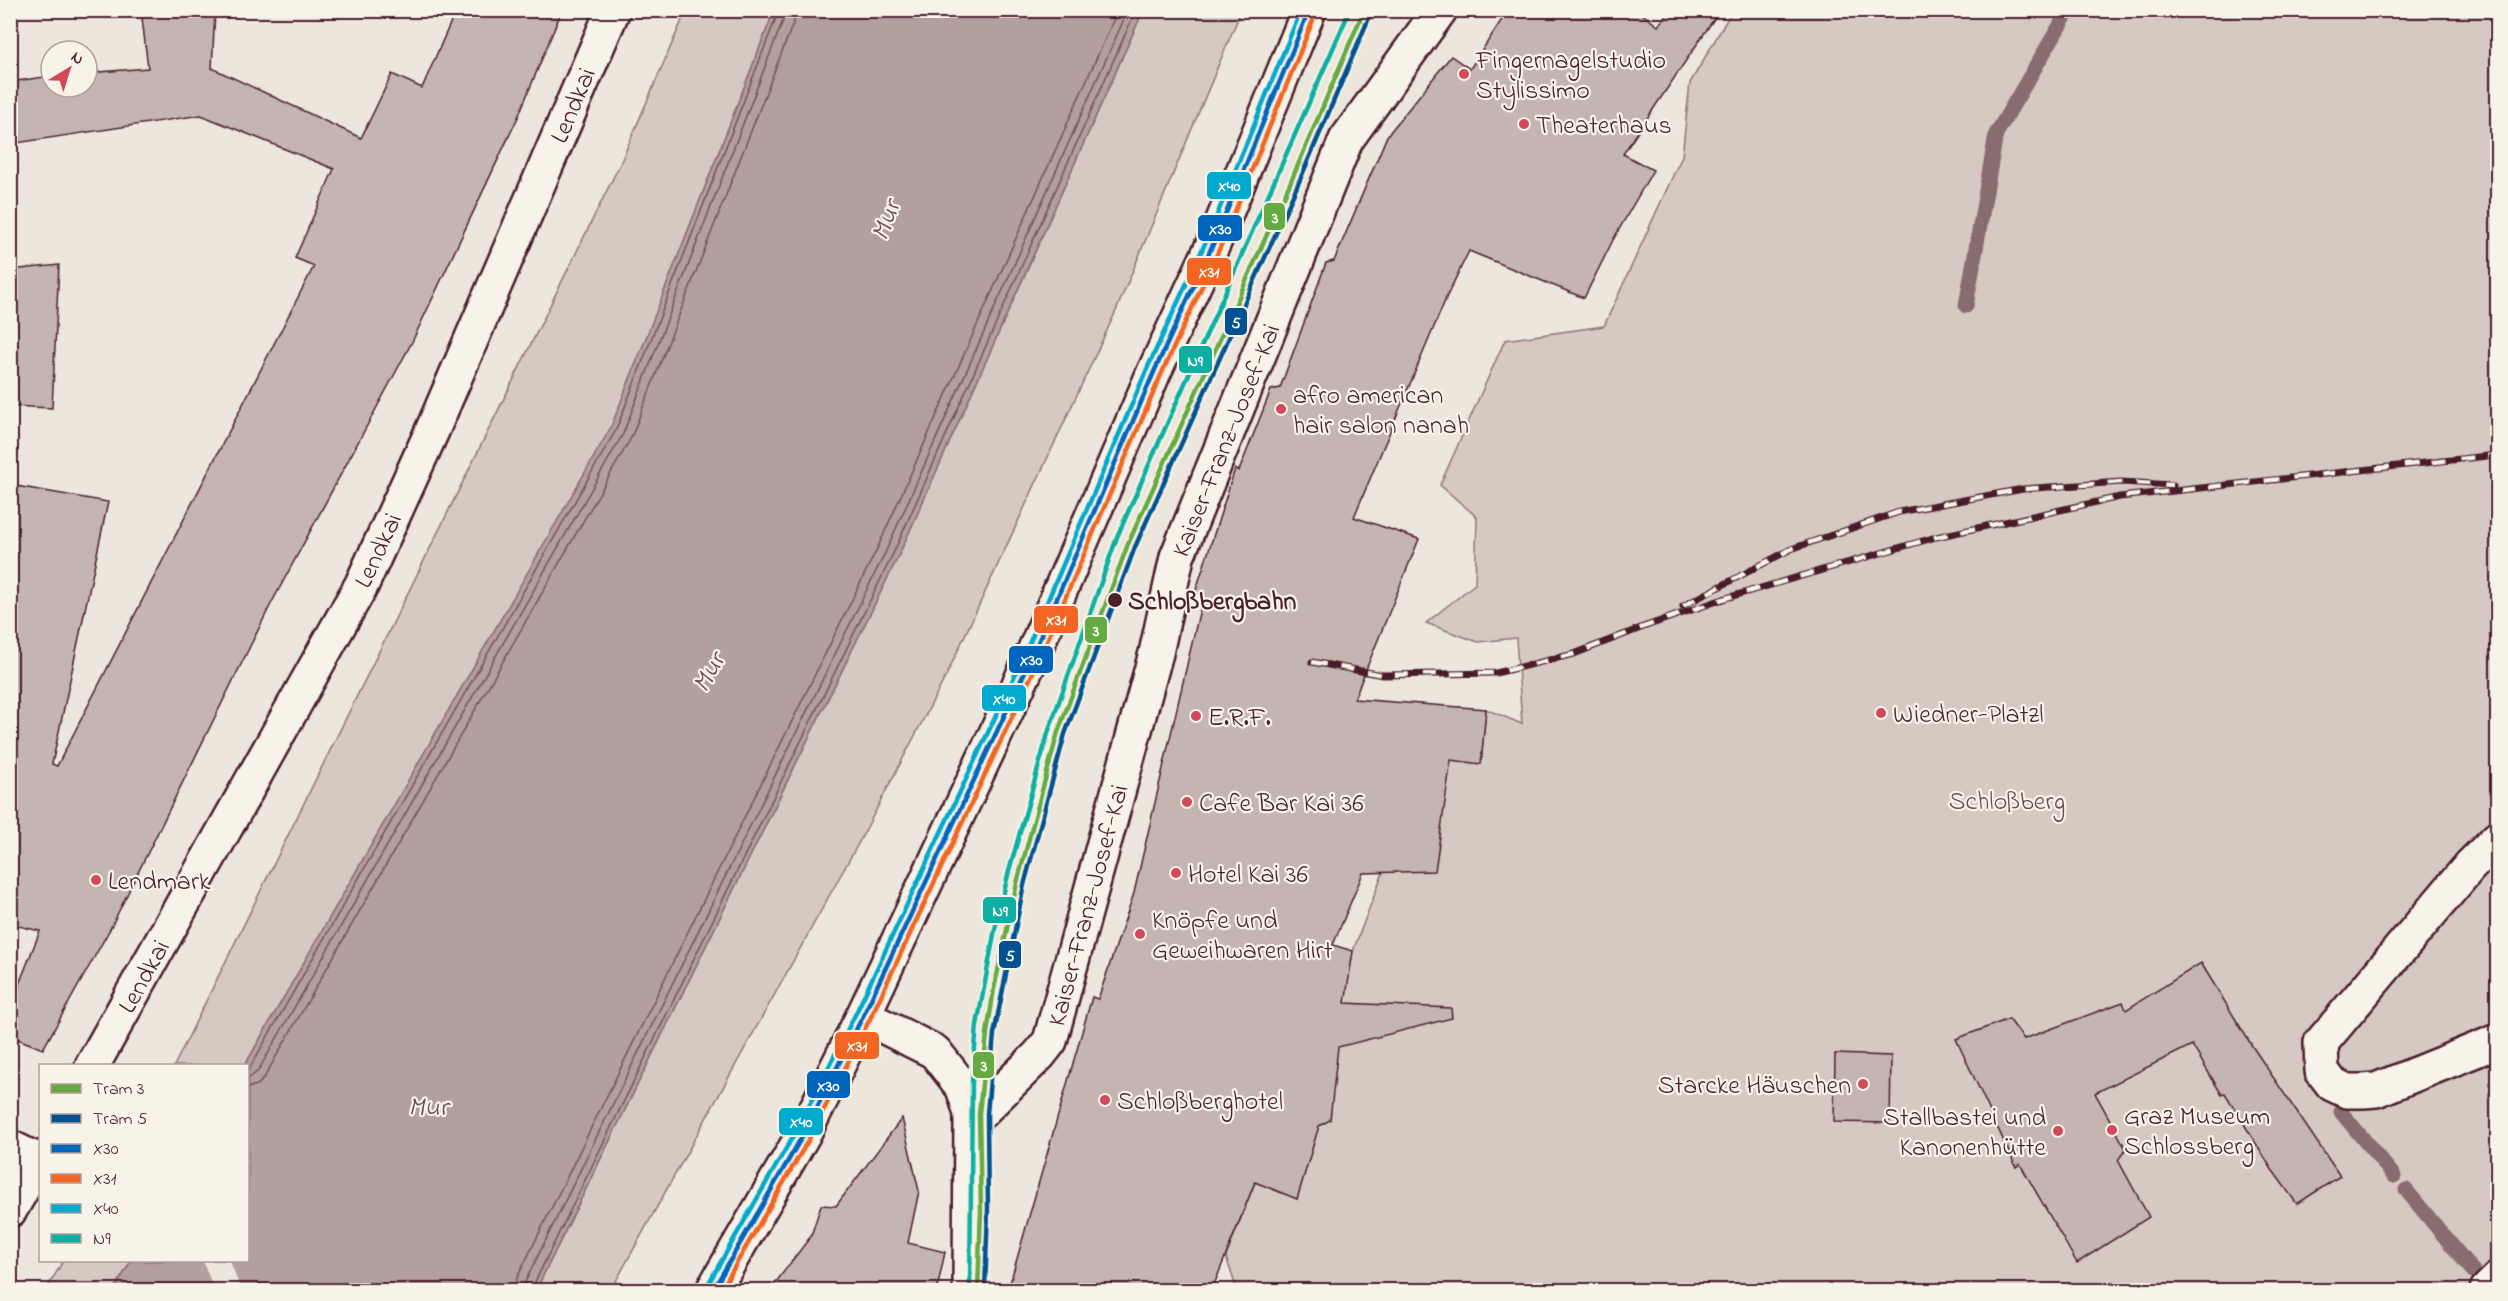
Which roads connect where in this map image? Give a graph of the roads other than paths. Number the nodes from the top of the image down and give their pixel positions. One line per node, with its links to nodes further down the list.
1 (613, 10): 7 (main road, Lendkai)
2 (1309, 10): 5 (main road)
3 (1440, 10): 8 (main road, Kaiser-Franz-Josef-Kai)
4 (2498, 838): 6 (main road)
5 (862, 1016): 8 (main road); 12 (main road)
6 (2498, 1041)
7 (93, 1064)
8 (971, 1114): 13 (main road)
9 (30, 1155): 10 (main road)
10 (10, 1210)
11 (2498, 1279): 14 (main road)
12 (713, 1290)
13 (970, 1290)
14 (2487, 1290)

